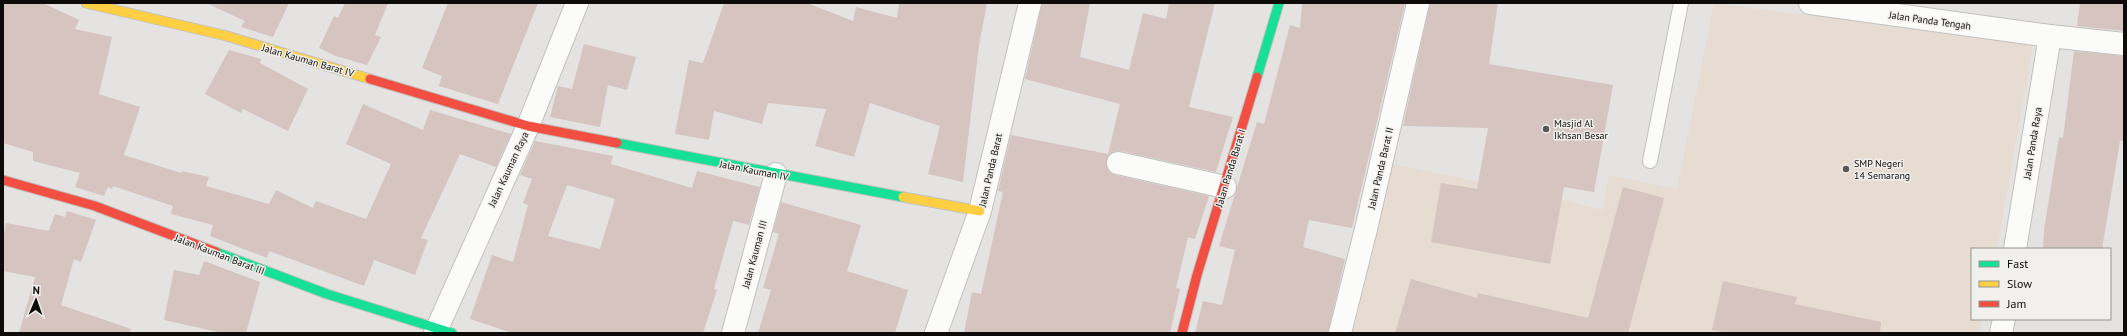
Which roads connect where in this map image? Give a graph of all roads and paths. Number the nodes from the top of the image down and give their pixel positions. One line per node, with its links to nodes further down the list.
1 (86, 3): 10 (street, Jalan Kauman Barat IV)
2 (577, 3): 10 (street, Jalan Kauman Raya)
3 (1030, 3): 16 (street, Jalan Panda Barat)
4 (1279, 3): 15 (street, Jalan Panda Barat I)
5 (1418, 3): 23 (street, Jalan Panda Barat II)
6 (1681, 3): 11 (lane)
7 (1810, 3): 8 (street, Jalan Panda Tengah)
8 (2050, 36): 9 (street, Jalan Panda Tengah); 17 (street, Jalan Panda Raya)
9 (2124, 44)
10 (528, 126): 13 (street, Jalan Kauman IV); 19 (street, Jalan Kauman Raya)
11 (1650, 161)
12 (1118, 163): 15 (street)
13 (776, 174): 16 (street, Jalan Kauman IV); 20 (street, Jalan Kauman III)
14 (3, 180): 19 (street, Jalan Kauman Barat III)
15 (1225, 187): 22 (street, Jalan Panda Barat I)
16 (980, 211): 21 (street, Jalan Panda Barat)
17 (2015, 248)
18 (2004, 320): 24 (street)
19 (441, 331)
20 (733, 333)
21 (936, 333)
22 (1182, 333)
23 (1340, 333)
24 (2001, 333)

